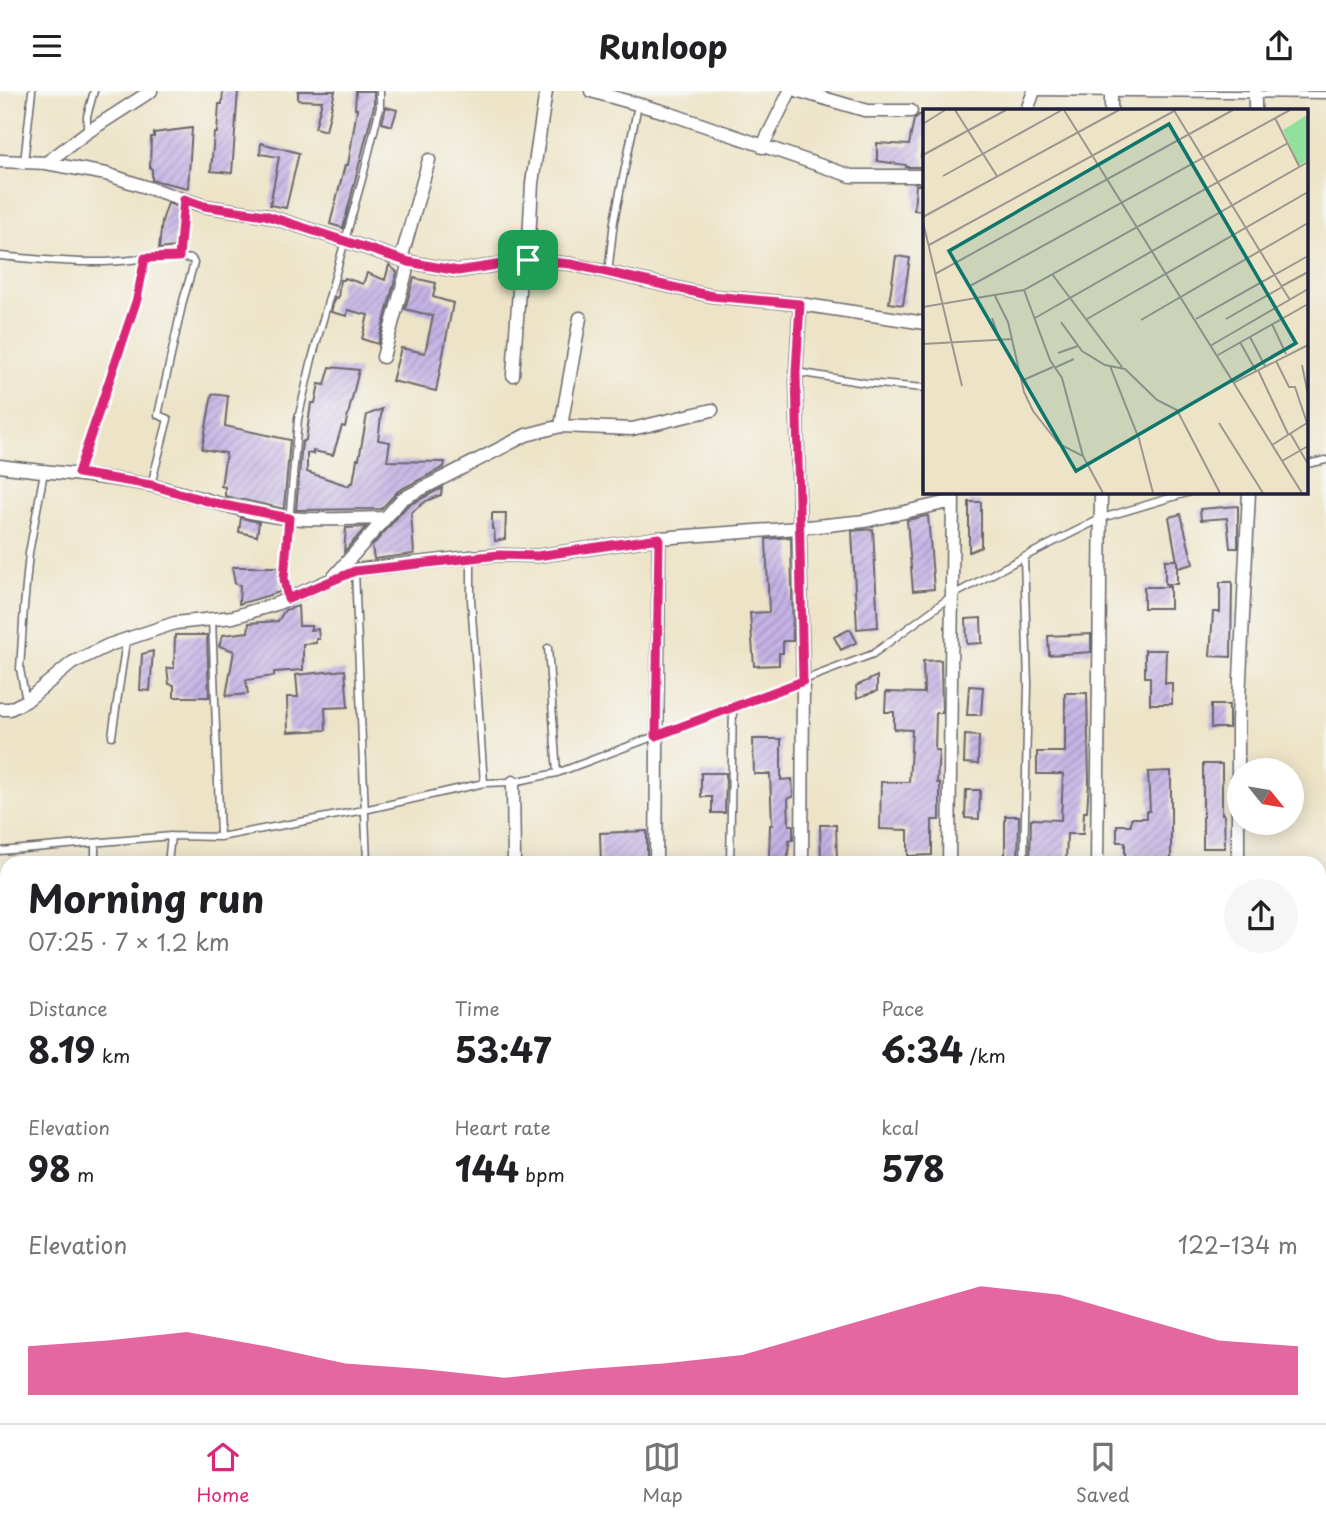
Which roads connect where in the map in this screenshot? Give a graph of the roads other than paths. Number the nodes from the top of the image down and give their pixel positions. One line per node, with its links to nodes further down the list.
1 (32, 91): 21 (lane)
2 (94, 91): 17 (lane)
3 (151, 91): 17 (street)
4 (380, 91): 25 (lane)
5 (546, 91): 30 (street)
6 (591, 91): 13 (street)
7 (790, 91): 18 (street)
8 (799, 91): 16 (street)
9 (1034, 92): 11 (lane); 14 (street)
10 (1255, 92): 11 (lane); 12 (lane)
11 (1111, 94): 15 (street)
12 (1326, 95)
13 (637, 100): 18 (street); 31 (lane)
14 (1027, 109)
15 (1111, 109)
16 (911, 111)
17 (86, 133): 22 (street)
18 (762, 147): 23 (street)
19 (429, 160): 29 (street)
20 (0, 161): 21 (street)
21 (23, 163): 22 (street)
22 (46, 163): 24 (street)
23 (923, 176)
24 (184, 199): 25 (street); 27 (lane)
25 (345, 240): 29 (street); 51 (lane)
26 (0, 256): 28 (lane)
27 (179, 257): 28 (lane); 46 (lane)
28 (145, 258): 45 (lane)
29 (405, 261): 30 (street); 35 (street)
30 (525, 261): 31 (street); 37 (street)
31 (608, 273): 32 (street)
32 (800, 304): 34 (street); 36 (street)
33 (580, 318): 40 (street)
34 (923, 323)
35 (383, 357)
36 (796, 372): 38 (lane); 54 (street)
37 (513, 375)
38 (923, 388)
39 (712, 410): 40 (street)
40 (561, 426): 52 (street)
41 (1326, 460): 42 (lane)
42 (1308, 464)
43 (0, 466): 44 (street)
44 (44, 472): 45 (street); 66 (lane)
45 (78, 473): 46 (street)
46 (151, 485): 51 (street)
47 (1101, 493): 53 (street)
48 (1187, 493): 53 (lane)
49 (1250, 493): 89 (street)
50 (953, 496): 54 (street); 60 (street)
51 (289, 518): 52 (street); 61 (lane)
52 (385, 518): 59 (street)
53 (1101, 518): 57 (lane); 88 (street)
54 (798, 528): 55 (street); 65 (street)
55 (659, 538): 56 (street); 70 (street)
56 (471, 557): 58 (street); 73 (lane)
57 (1024, 557): 60 (lane); 87 (lane)
58 (355, 571): 59 (street); 74 (lane)
59 (332, 579): 61 (street)
60 (953, 595): 65 (lane); 86 (street)
61 (288, 599): 62 (street)
62 (212, 619): 63 (street); 76 (lane)
63 (126, 641): 66 (street); 69 (lane)
64 (548, 648): 71 (lane)
65 (803, 681): 67 (lane); 85 (street)
66 (26, 701): 68 (street)
67 (733, 706): 70 (lane); 84 (lane)
68 (0, 709)
69 (112, 736)
70 (656, 736): 71 (lane); 83 (street)
71 (556, 773): 72 (lane)
72 (513, 782): 73 (lane); 82 (street)
73 (484, 783): 74 (lane)
74 (364, 810): 76 (lane); 81 (lane)
75 (171, 836): 76 (lane); 77 (lane); 80 (lane)
76 (220, 837)
77 (95, 843): 78 (lane); 79 (lane)
78 (0, 851)
79 (95, 856)
80 (169, 856)
81 (367, 856)
82 (514, 856)
83 (656, 856)
84 (730, 856)
85 (802, 856)
86 (948, 856)
87 (1024, 856)
88 (1097, 856)
89 (1238, 856)

